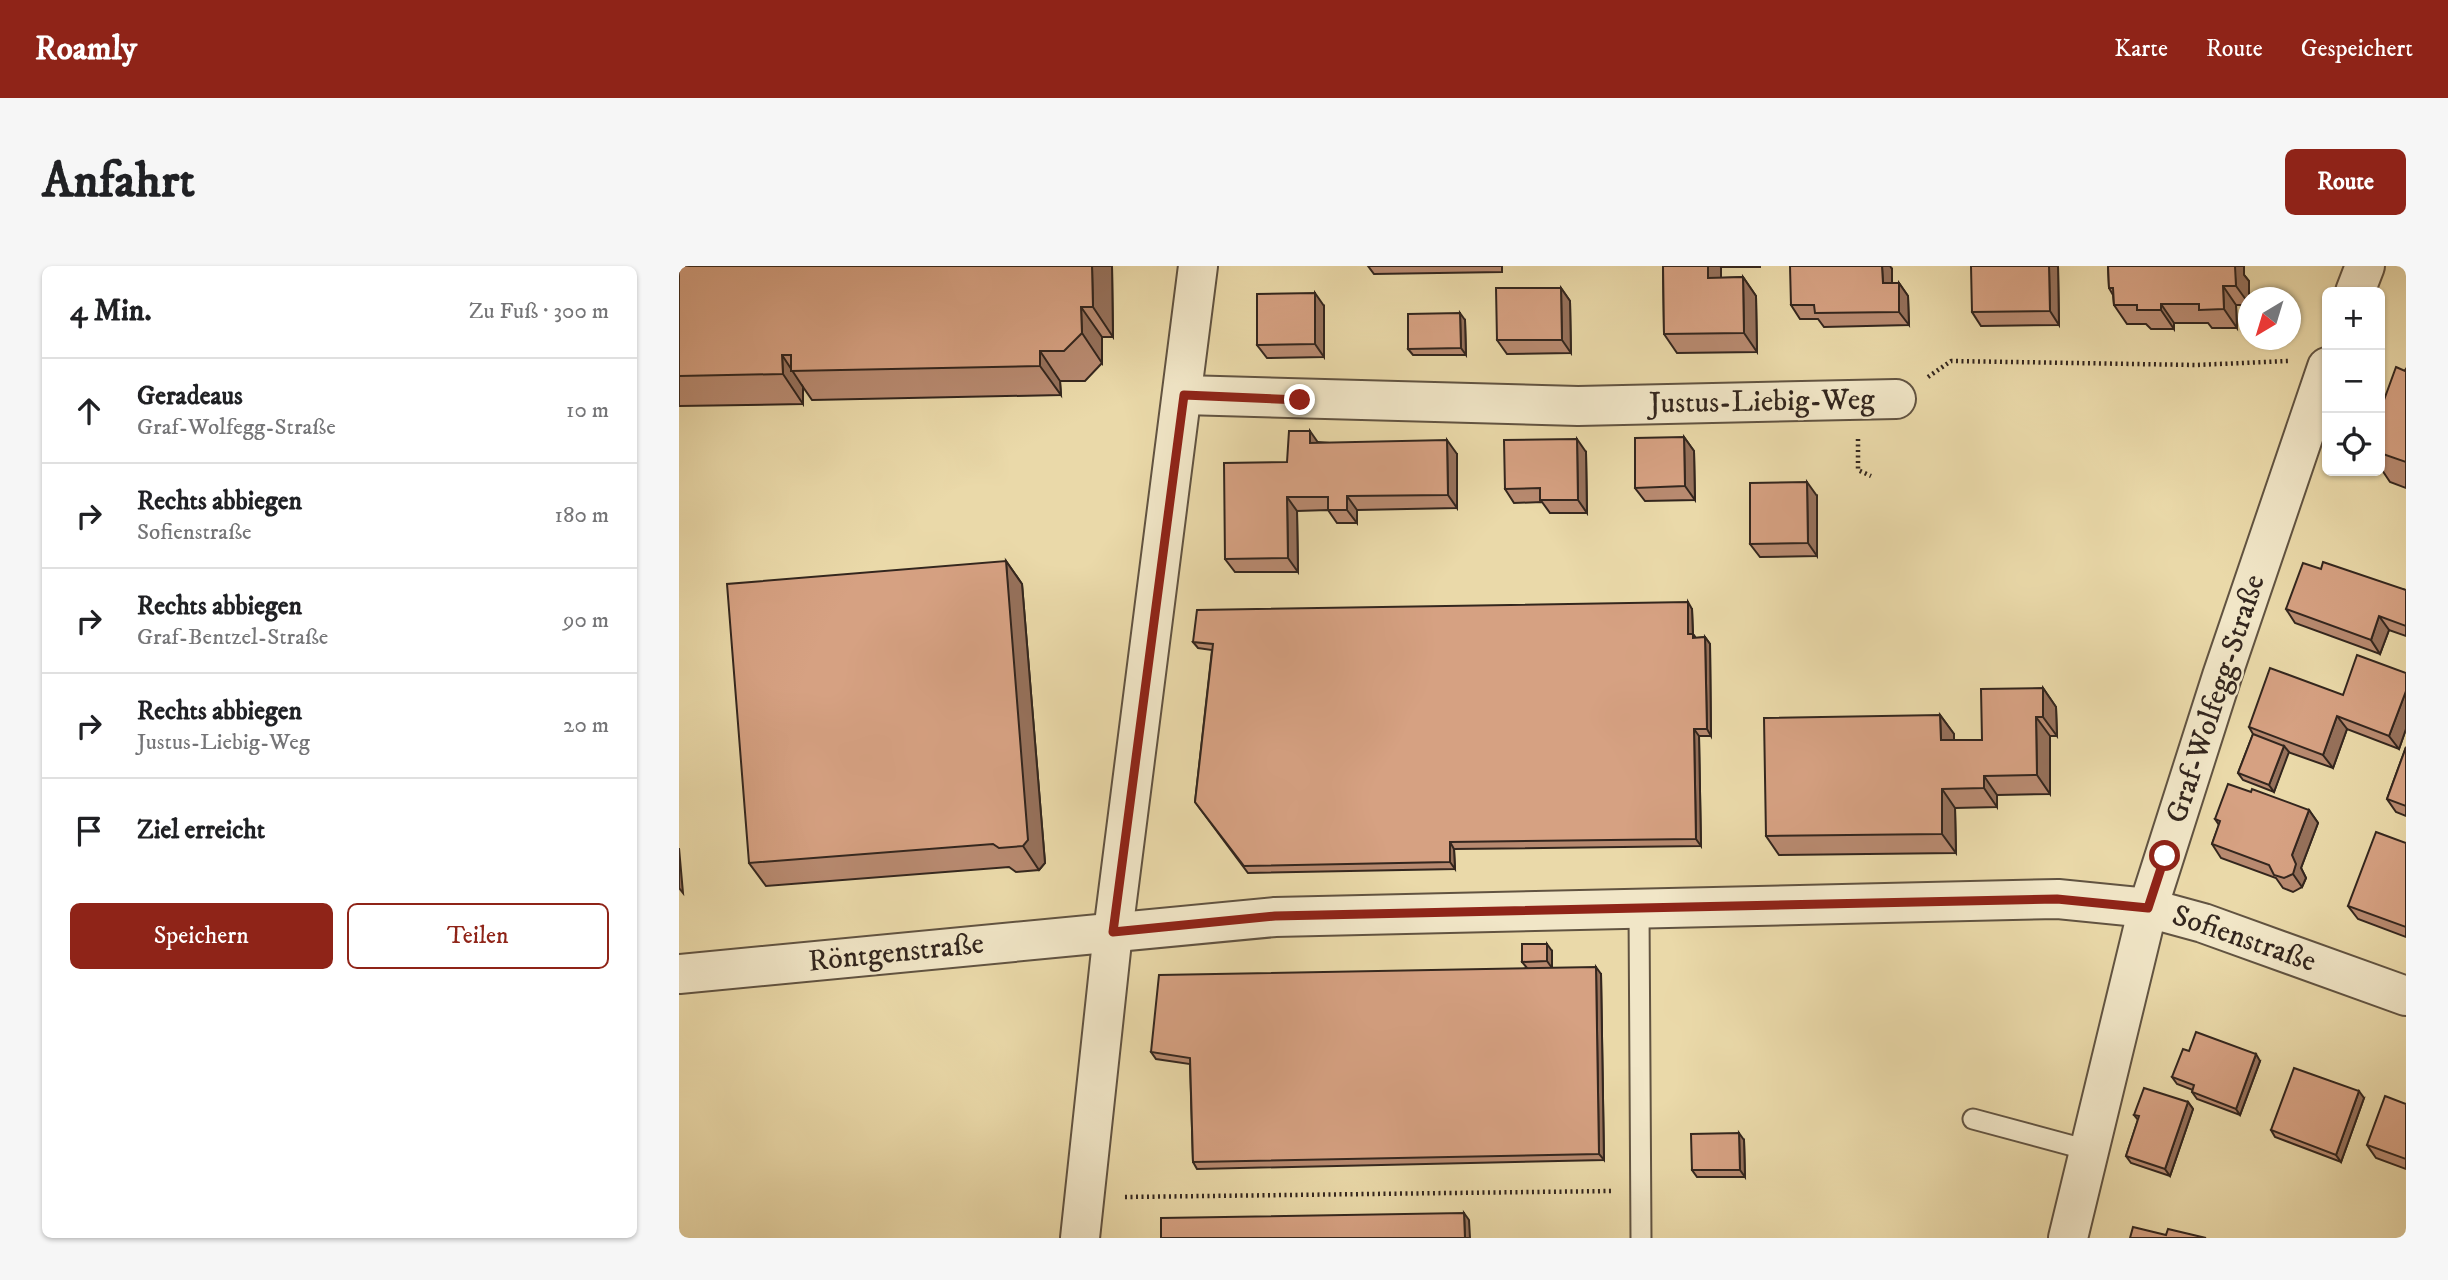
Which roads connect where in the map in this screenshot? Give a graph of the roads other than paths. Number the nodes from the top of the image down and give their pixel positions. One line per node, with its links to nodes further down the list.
1 (1198, 266): 5 (street)
2 (2365, 266): 3 (street)
3 (2357, 287)
4 (2314, 363): 7 (street, Graf-Wolfegg-Straße)
5 (1184, 395): 6 (street, Justus-Liebig-Weg); 9 (street)
6 (1896, 399)
7 (2148, 908): 8 (street, Sofienstraße); 11 (street, Sofienstraße); 13 (street, Graf-Wolfegg-Straße)
8 (1639, 910): 9 (street, Sofienstraße); 15 (lane)
9 (1113, 932): 10 (street, Röntgenstraße); 14 (street)
10 (679, 974)
11 (2406, 996)
12 (1973, 1119): 13 (lane)
13 (2088, 1150): 16 (street, Graf-Wolfegg-Straße)
14 (1080, 1238)
15 (1641, 1238)
16 (2067, 1238)

